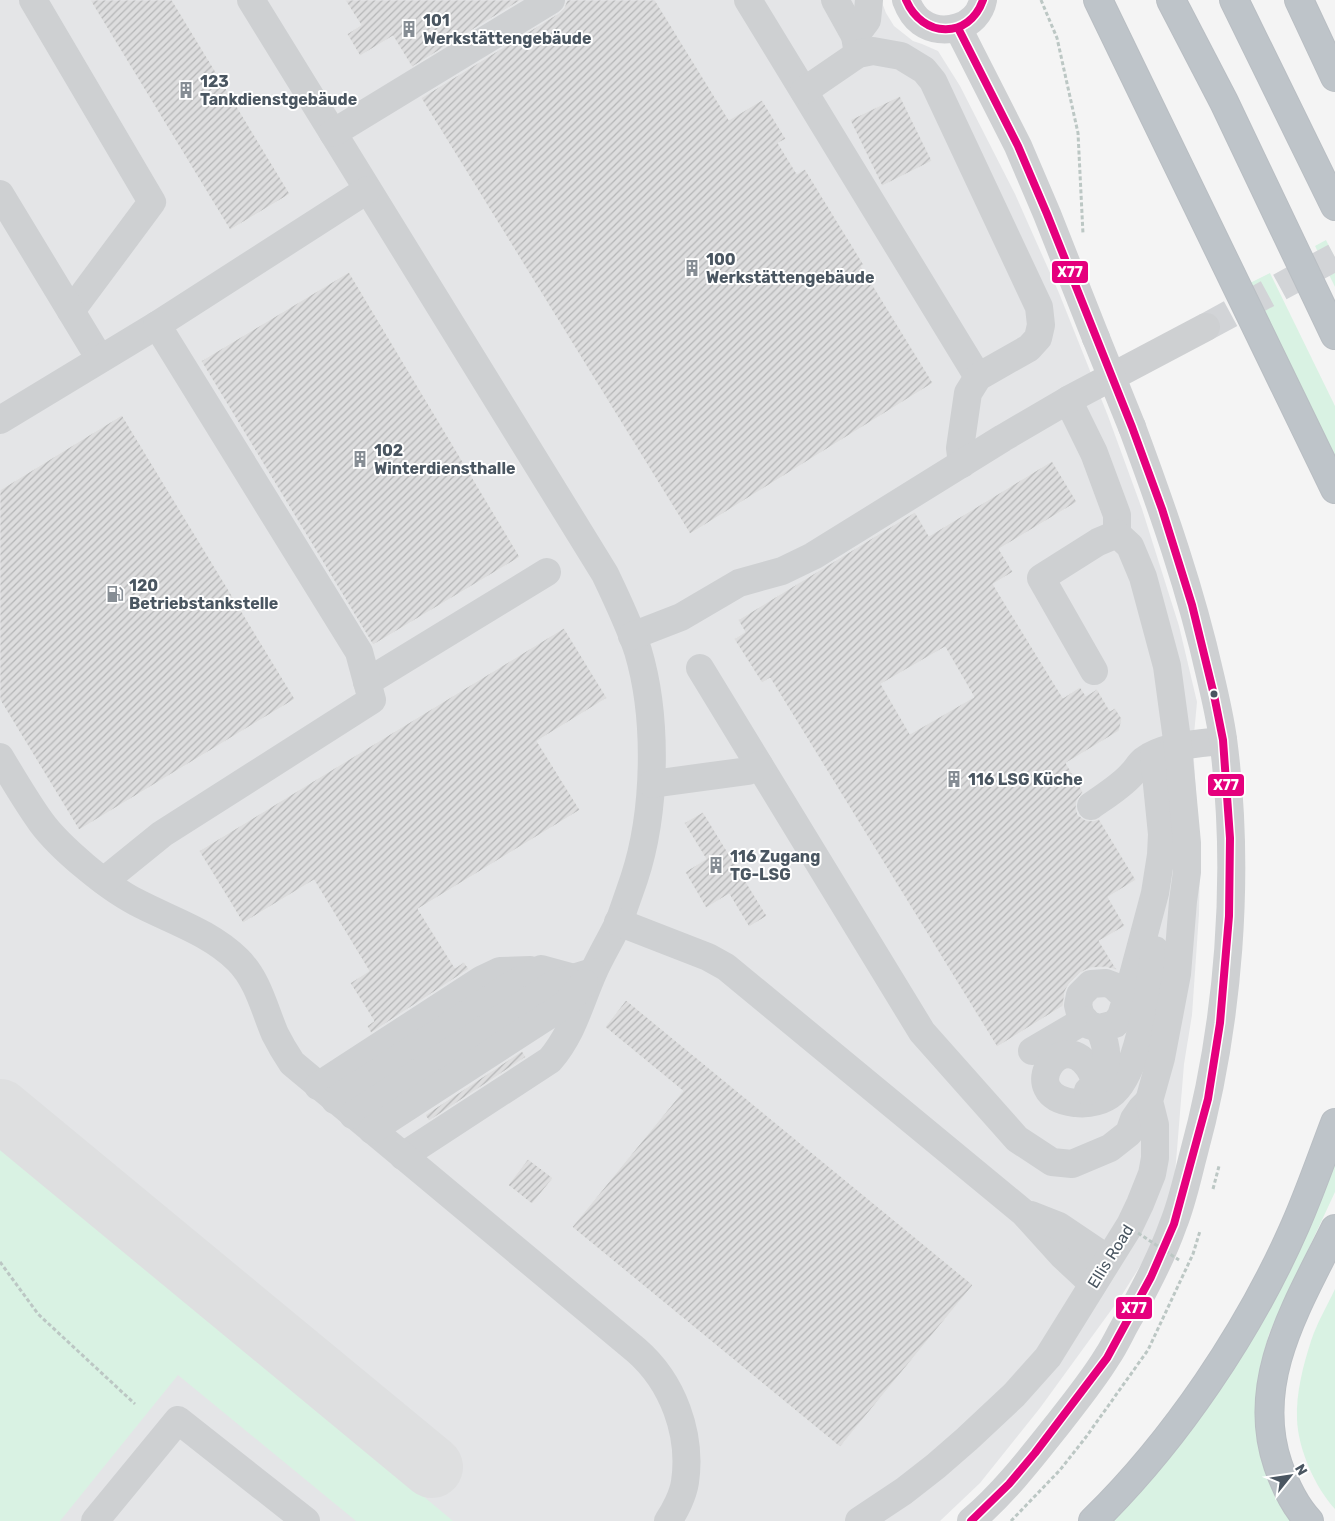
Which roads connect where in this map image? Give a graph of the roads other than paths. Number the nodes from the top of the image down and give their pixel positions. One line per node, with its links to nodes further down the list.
1 (33, 0): 21 (street)
2 (251, 0): 17 (street)
3 (550, 0): 17 (street)
4 (748, 0): 16 (street)
5 (836, 0): 14 (street)
6 (869, 0): 14 (street)
7 (906, 0): 13 (street)
8 (983, 0): 13 (street)
9 (1098, 0): 30 (highway)
10 (1172, 0): 24 (highway)
11 (1234, 0): 20 (highway)
12 (1299, 0): 15 (highway)
13 (958, 28): 37 (street, bridge)
14 (856, 45): 16 (street); 26 (street)
15 (1335, 77)
16 (804, 91): 26 (street)
17 (333, 133): 18 (street)
18 (368, 190): 22 (street); 33 (street)
19 (0, 194): 21 (street)
20 (1335, 206)
21 (71, 311): 25 (street)
22 (157, 325): 25 (street); 36 (street)
23 (1206, 327): 27 (street)
24 (1335, 335)
25 (100, 359): 28 (street)
26 (978, 377): 29 (street)
27 (1068, 400): 29 (street); 31 (street)
28 (0, 420)
29 (962, 464): 33 (street)
30 (1335, 489)
31 (1117, 534): 35 (street); 38 (street)
32 (547, 572): 36 (street)
33 (632, 636): 41 (street)
34 (700, 668): 40 (street)
35 (1094, 671)
36 (367, 682): 43 (street)
37 (1223, 740): 38 (street); 64 (street)
38 (1166, 751): 42 (street); 44 (street, Ellis Road); 48 (street)
39 (0, 757): 43 (street)
40 (759, 765): 41 (street); 51 (street)
41 (652, 784): 45 (street)
42 (1091, 806)
43 (104, 881): 53 (street)
44 (1182, 901): 51 (street, Ellis Road); 52 (street)
45 (618, 922): 46 (street); 56 (street)
46 (584, 975): 53 (street); 53 (street); 55 (street)
47 (1119, 991): 48 (street)
48 (1092, 1024): 49 (street); 52 (street)
49 (1032, 1051)
50 (1092, 1073): 52 (street)
51 (1149, 1100): 58 (street, Ellis Road)
52 (1067, 1102)
53 (345, 1108): 55 (street)
54 (1335, 1123): 65 (highway)
55 (404, 1156): 62 (street)
56 (1024, 1213): 58 (street); 59 (street)
57 (1335, 1229): 66 (highway)
58 (1108, 1259): 59 (street, Ellis Road)
59 (1093, 1284): 63 (street, Ellis Road)
60 (95, 1521): 61 (street)
61 (306, 1521)
62 (668, 1521)
63 (859, 1521)
64 (971, 1521)
65 (1093, 1521)
66 (1309, 1521)

